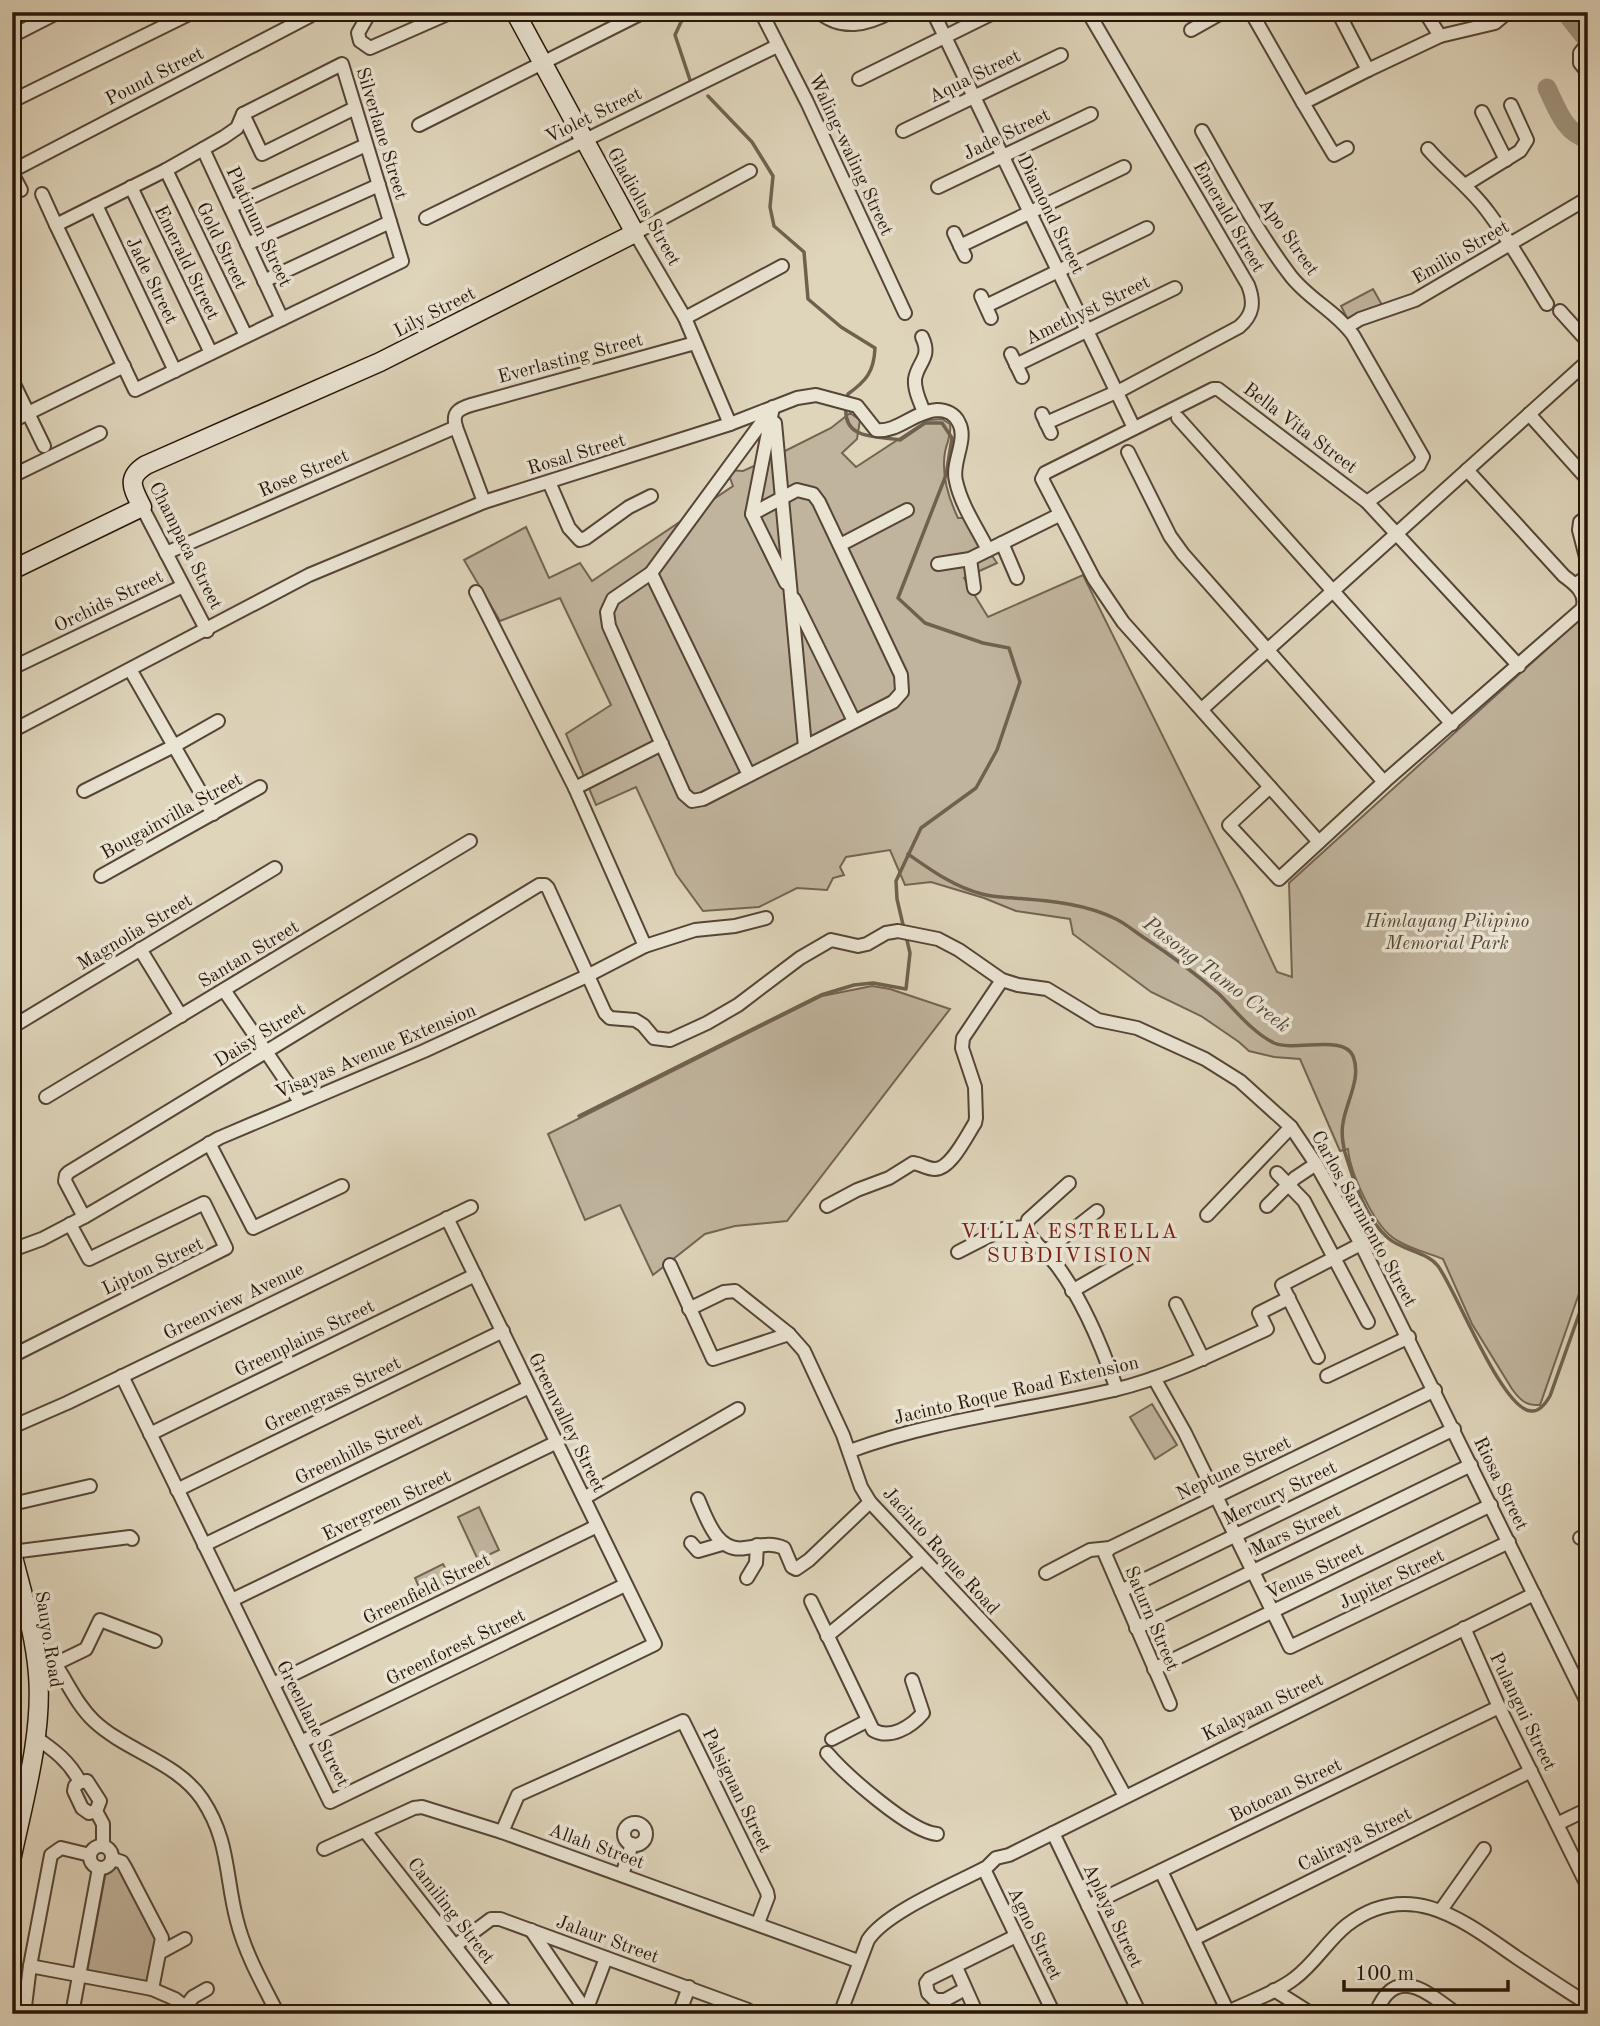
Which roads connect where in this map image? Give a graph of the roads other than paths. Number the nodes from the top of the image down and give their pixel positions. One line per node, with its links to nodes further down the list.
1 (59, 12): 20 (street)
2 (193, 12): 31 (street)
3 (311, 12): 51 (street, Pound Street)
4 (370, 12): 5 (street)
5 (452, 12)
6 (515, 12): 26 (street, Gladiolus Street)
7 (644, 12): 26 (street)
8 (761, 12): 24 (street, Waling-waling Street)
9 (819, 12): 10 (street)
10 (891, 12)
11 (995, 12): 22 (street)
12 (1088, 12): 92 (street, Emerald Street)
13 (1223, 12): 19 (street)
14 (1251, 12): 32 (street)
15 (1338, 12): 27 (street)
16 (1425, 12): 21 (street)
17 (1508, 12): 21 (street)
18 (934, 14): 22 (street, Diamond Street)
19 (1191, 30)
20 (12, 36)
21 (1440, 36): 27 (street)
22 (946, 37): 29 (street); 30 (street, Diamond Street)
23 (1588, 43): 28 (street)
24 (777, 46): 41 (street, Violet Street); 77 (street, Waling-waling Street)
25 (1061, 55): 30 (street, Aqua Street)
26 (542, 62): 38 (street); 41 (street, Gladiolus Street)
27 (1368, 70): 32 (street)
28 (1588, 73)
29 (859, 79)
30 (974, 96): 39 (street, Aqua Street); 46 (street, Diamond Street)
31 (12, 101)
32 (1303, 103): 43 (street)
33 (1511, 106): 47 (street)
34 (355, 108): 36 (street); 36 (street, Silverlane Street); 42 (street, Silverlane Street)
35 (1482, 112): 47 (street)
36 (243, 114): 44 (street, Silverlane Street)
37 (1091, 114): 46 (street, Jade Street)
38 (419, 125)
39 (903, 131)
40 (1202, 131): 80 (street, Apo Street)
41 (584, 140): 62 (street, Violet Street); 66 (street, Gladiolus Street)
42 (366, 145): 52 (street, Silverlane Street); 60 (street)
43 (1347, 148)
44 (203, 149): 49 (street, Silverlane Street); 60 (street, Platinum Street)
45 (1428, 149): 53 (street)
46 (1003, 156): 55 (street, Jade Street); 61 (street, Diamond Street)
47 (1506, 160): 53 (street)
48 (1124, 167): 61 (street)
49 (166, 170): 54 (street, Silverlane Street); 82 (street, Gold Street)
50 (750, 171): 66 (street, Lily Street)
51 (12, 172): 56 (street)
52 (379, 185): 63 (street, Silverlane Street); 68 (street)
53 (1465, 185): 69 (street)
54 (131, 187): 59 (street, Silverlane Street); 86 (street, Emerald Street)
55 (938, 187)
56 (20, 190)
57 (42, 194): 64 (street)
58 (1588, 198): 69 (street, Emilio Street)
59 (96, 205): 64 (street, Silverlane Street); 89 (street, Jade Street)
60 (230, 207): 68 (street, Platinum Street)
61 (1030, 212): 67 (street); 71 (street, Diamond Street)
62 (426, 218)
63 (390, 222): 72 (street); 79 (street, Silverlane Street)
64 (57, 225): 88 (street, Silverlane Street)
65 (1147, 228): 71 (street)
66 (635, 233): 78 (street, Gladiolus Street); 108 (street, Lily Street)
67 (954, 233)
68 (247, 244): 72 (street, Platinum Street)
69 (1509, 245): 74 (street); 80 (street, Emilio Street)
70 (782, 267): 78 (street)
71 (1058, 271): 75 (street); 81 (street, Diamond Street)
72 (264, 281): 79 (street, Platinum Street)
73 (1175, 288): 81 (street, Amethyst Street)
74 (1547, 304)
75 (986, 307)
76 (1560, 311): 84 (street)
77 (905, 313)
78 (685, 318): 85 (street, Gladiolus Street)
79 (282, 319): 82 (street, Silverlane Street)
80 (1347, 327): 113 (street, Apo Street)
81 (1087, 331): 90 (street, Amethyst Street); 92 (street, Diamond Street)
82 (246, 336): 86 (street, Silverlane Street)
83 (922, 337): 94 (street)
84 (1588, 342)
85 (695, 343): 100 (street, Gladiolus Street); 101 (street, Everlasting Street)
86 (211, 353): 89 (street, Silverlane Street)
87 (1588, 361): 96 (street)
88 (124, 366): 89 (street, Silverlane Street); 95 (street)
89 (175, 371)
90 (1022, 377)
91 (12, 380): 95 (street)
92 (1117, 392): 99 (street, Emerald Street); 102 (street, Diamond Street)
93 (773, 407): 94 (street, Rosal Street); 100 (street, Rosal Street); 116 (street); 128 (street); 148 (street)
94 (924, 412): 122 (street)
95 (28, 414): 98 (street); 104 (street)
96 (1529, 414): 106 (street); 109 (street)
97 (1178, 418): 134 (street)
98 (12, 421)
99 (1046, 423)
100 (730, 424): 110 (street, Rosal Street)
101 (456, 427): 112 (street); 123 (street, Rose Street)
102 (1134, 428): 113 (street, Bella Vita Street); 118 (street, Bella Vita Street)
103 (100, 433): 107 (street)
104 (44, 446)
105 (1128, 452): 137 (street)
106 (1467, 470): 119 (street); 131 (street)
107 (12, 476)
108 (133, 477): 114 (street, Champaca Street)
109 (1588, 480)
110 (549, 482): 111 (street); 112 (street, Rosal Street)
111 (651, 496)
112 (484, 502): 136 (street, Rosal Street)
113 (1367, 502): 119 (street)
114 (142, 507): 123 (street, Champaca Street); 127 (street)
115 (907, 510): 121 (street)
116 (752, 514): 121 (street); 143 (street)
117 (1588, 516): 126 (street)
118 (1061, 518): 120 (street); 141 (street)
119 (1397, 533): 134 (street); 138 (street)
120 (1002, 543): 122 (street); 130 (street)
121 (840, 545): 143 (street)
122 (988, 550): 124 (street)
123 (166, 553): 132 (street, Champaca Street)
124 (970, 559): 125 (street); 133 (street)
125 (938, 564)
126 (1588, 565)
127 (12, 570)
128 (651, 573): 146 (street); 149 (street)
129 (1588, 576): 131 (street)
130 (1017, 578)
131 (1576, 584): 138 (street)
132 (183, 586): 136 (street, Champaca Street); 139 (street, Orchids Street)
133 (974, 588)
134 (1333, 591): 137 (street); 144 (street)
135 (476, 592): 153 (street)
136 (207, 631): 140 (street, Rosal Street)
137 (1268, 650): 141 (street); 150 (street)
138 (1519, 666): 144 (street)
139 (12, 668)
140 (131, 671): 145 (street, Rosal Street); 147 (street)
141 (1202, 709): 152 (street)
142 (218, 721): 147 (street)
143 (854, 721): 148 (street)
144 (1452, 724): 150 (street)
145 (12, 731)
146 (662, 744): 149 (street); 153 (street)
147 (174, 746): 154 (street); 155 (street)
148 (805, 747): 149 (street)
149 (749, 775)
150 (1384, 782): 157 (street)
151 (260, 787): 155 (street, Bougainvilla Street)
152 (1270, 787): 157 (street); 157 (street)
153 (575, 788): 161 (street)
154 (84, 791)
155 (213, 814): 159 (street, Bougainvilla Street)
156 (470, 841): 165 (street, Santan Street)
157 (1319, 842)
158 (275, 868): 162 (street, Magnolia Street)
159 (101, 876)
160 (766, 918): 161 (street, Visayas Avenue Extension)
161 (645, 946): 163 (street, Visayas Avenue Extension)
162 (141, 949): 166 (street); 167 (street, Magnolia Street)
163 (587, 976): 164 (street, Carlos Sarmiento Street); 168 (street, Daisy Street); 170 (street, Visayas Avenue Extension)
164 (1002, 980): 171 (street, Carlos Sarmiento Street); 178 (street)
165 (223, 990): 166 (street, Santan Street); 168 (street)
166 (181, 1016): 169 (street, Santan Street)
167 (12, 1027)
168 (266, 1053): 170 (street); 183 (street, Daisy Street)
169 (46, 1097)
170 (301, 1103): 172 (street, Visayas Avenue Extension)
171 (1291, 1127): 173 (street, Carlos Sarmiento Street); 182 (street)
172 (209, 1143): 177 (street); 183 (street, Visayas Avenue Extension)
173 (1316, 1164): 176 (street); 187 (street, Carlos Sarmiento Street)
174 (1277, 1173): 176 (street)
175 (1069, 1183): 186 (street)
176 (1289, 1184): 179 (street); 192 (street)
177 (342, 1186)
178 (827, 1206)
179 (1267, 1206)
180 (471, 1207): 184 (street, Greenview Avenue)
181 (1097, 1211): 189 (street)
182 (1207, 1215)
183 (84, 1217): 185 (street, Visayas Avenue Extension)
184 (447, 1217): 194 (street, Greenvalley Street); 206 (street, Greenview Avenue)
185 (70, 1224): 188 (street, Visayas Avenue Extension); 203 (street, Lipton Street)
186 (1026, 1227): 189 (street); 190 (street)
187 (1361, 1244): 192 (street); 202 (street, Carlos Sarmiento Street)
188 (12, 1250)
189 (1045, 1251): 195 (street)
190 (958, 1252)
191 (1131, 1257): 195 (street)
192 (1335, 1257): 196 (street); 199 (street)
193 (670, 1265): 198 (street)
194 (475, 1275): 200 (street, Greenvalley Street); 215 (street, Greenplains Street)
195 (1072, 1291): 210 (street)
196 (1289, 1298): 204 (street); 205 (street, Jacinto Roque Road Extension)
197 (1176, 1304): 205 (street)
198 (689, 1308): 201 (street, Jacinto Roque Road); 201 (street)
199 (1368, 1322)
200 (503, 1331): 209 (street, Greenvalley Street); 220 (street, Greengrass Street)
201 (789, 1334): 217 (street, Jacinto Roque Road)
202 (1409, 1337): 207 (street); 211 (street, Carlos Sarmiento Street)
203 (12, 1356)
204 (1318, 1357)
205 (1203, 1359): 208 (street, Jacinto Roque Road Extension)
206 (122, 1376): 213 (street, Greenview Avenue); 215 (street, Greenlane Street)
207 (1328, 1376)
208 (1154, 1378): 210 (street, Jacinto Roque Road Extension); 221 (street)
209 (530, 1387): 216 (street, Greenvalley Street); 233 (street, Greenhills Street)
210 (1114, 1390): 217 (street, Jacinto Roque Road Extension)
211 (1435, 1390): 214 (street, Riosa Street); 221 (street, Neptune Street)
212 (738, 1409): 222 (street)
213 (12, 1427)
214 (1454, 1429): 218 (street, Riosa Street); 228 (street, Mercury Street)
215 (150, 1434): 220 (street, Greenlane Street)
216 (556, 1442): 222 (street, Greenvalley Street); 244 (street, Evergreen Street)
217 (850, 1451): 224 (street, Jacinto Roque Road)
218 (1471, 1465): 226 (street, Riosa Street); 238 (street, Mars Street)
219 (90, 1486): 225 (street)
220 (177, 1490): 233 (street, Greenlane Street)
221 (1216, 1496): 228 (street); 235 (street, Neptune Street)
222 (584, 1498): 227 (street, Greenvalley Street)
223 (698, 1499): 232 (street)
224 (870, 1502): 234 (street); 237 (street, Jacinto Roque Road)
225 (12, 1504)
226 (1491, 1505): 230 (street, Riosa Street); 246 (street, Venus Street)
227 (597, 1526): 241 (street, Greenvalley Street); 255 (street, Greenfield Street)
228 (1235, 1535): 238 (street); 242 (street, Mercury Street)
229 (132, 1539): 236 (street)
230 (1509, 1542): 243 (street, Riosa Street); 246 (street, Jupiter Street)
231 (691, 1544): 232 (street)
232 (722, 1544): 234 (street)
233 (204, 1545): 244 (street, Greenlane Street)
234 (757, 1545): 240 (street)
235 (1110, 1548): 239 (street, Neptune Street); 242 (street, Saturn Street)
236 (12, 1553): 252 (street, Sauyo Road)
237 (922, 1558): 249 (street); 266 (street, Jacinto Roque Road)
238 (1252, 1572): 246 (street); 247 (street, Mars Street)
239 (1046, 1573)
240 (747, 1578)
241 (625, 1585): 251 (street, Greenvalley Street); 262 (street, Greenforest Street)
242 (1121, 1591): 247 (street, Saturn Street)
243 (1534, 1594): 248 (street, Kalayaan Street); 257 (street, Riosa Street)
244 (232, 1600): 255 (street, Greenlane Street)
245 (811, 1601): 249 (street)
246 (1272, 1612): 253 (street, Venus Street)
247 (1136, 1628): 253 (street, Saturn Street)
248 (1464, 1628): 258 (street, Pulangui Street); 266 (street, Kalayaan Street)
249 (827, 1636): 259 (street)
250 (155, 1641): 252 (street)
251 (655, 1644): 262 (street, Greenlane Street)
252 (46, 1664): 260 (street, Sauyo Road); 311 (street)
253 (1154, 1669): 256 (street, Saturn Street)
254 (912, 1680): 259 (street)
255 (272, 1684): 262 (street, Greenlane Street)
256 (1170, 1704)
257 (1588, 1704)
258 (1499, 1707): 264 (street, Pulangui Street); 283 (street, Botocan Street)
259 (867, 1721): 261 (street)
260 (35, 1737): 265 (street); 279 (street, Sauyo Road)
261 (832, 1739)
262 (301, 1742)
263 (827, 1753): 273 (street)
264 (1531, 1771): 269 (street, Pulangui Street); 292 (street, Caliraya Street)
265 (80, 1782): 268 (street); 268 (street)
266 (1125, 1796): 272 (street, Kalayaan Street)
267 (1588, 1809): 269 (street)
268 (96, 1811): 275 (street)
269 (1557, 1824): 285 (street, Pulangui Street)
270 (365, 1830): 271 (street, Allah Street); 276 (street, Allah Street); 293 (street, Camiling Street)
271 (502, 1832): 284 (street, Allah Street); 288 (street, Palsiguan Street)
272 (1053, 1833): 282 (street, Kalayaan Street); 286 (street, Aplaya Street)
273 (937, 1834)
274 (632, 1844): 284 (street)
275 (103, 1845): 278 (street); 280 (street)
276 (324, 1849)
277 (1484, 1849): 287 (street)
278 (90, 1855): 281 (street); 297 (street)
279 (12, 1856)
280 (113, 1859): 281 (street); 294 (street)
281 (99, 1868): 299 (street)
282 (985, 1868): 290 (street, Agno Street); 296 (street, Kalayaan Street)
283 (1161, 1871): 286 (street, Botocan Street); 292 (street)
284 (622, 1875): 288 (street, Allah Street)
285 (1588, 1887)
286 (1088, 1906): 318 (street, Aplaya Street)
287 (1441, 1910): 304 (street); 305 (street)
288 (758, 1923): 296 (street, Allah Street)
289 (531, 1930): 293 (street, Jalaur Street); 295 (street, Jalaur Street); 307 (street)
290 (1016, 1936): 298 (street); 317 (street, Agno Street)
291 (185, 1939): 294 (street)
292 (1194, 1939): 308 (street)
293 (456, 1945): 312 (street, Camiling Street)
294 (160, 1952): 301 (street)
295 (606, 1958): 300 (street, Jalaur Street); 307 (street)
296 (858, 1962): 315 (street, Kalayaan Street)
297 (30, 1966): 299 (street); 309 (street)
298 (956, 1967): 303 (street); 303 (street)
299 (78, 1977): 301 (street); 310 (street)
300 (690, 1987): 313 (street); 314 (street, Jalaur Street)
301 (152, 1989): 306 (street)
302 (207, 1989): 306 (street)
303 (965, 1989): 316 (street)
304 (1274, 1990): 308 (street); 319 (street)
305 (1588, 2004)
306 (190, 2010)
307 (587, 2012)
308 (1229, 2013)
309 (24, 2014)
310 (72, 2014)
311 (278, 2014)
312 (508, 2014)
313 (679, 2014)
314 (747, 2014)
315 (840, 2014)
316 (977, 2014)
317 (1054, 2014)
318 (1140, 2014)
319 (1312, 2014)
320 (1375, 2014): 321 (street)
321 (1457, 2014)

